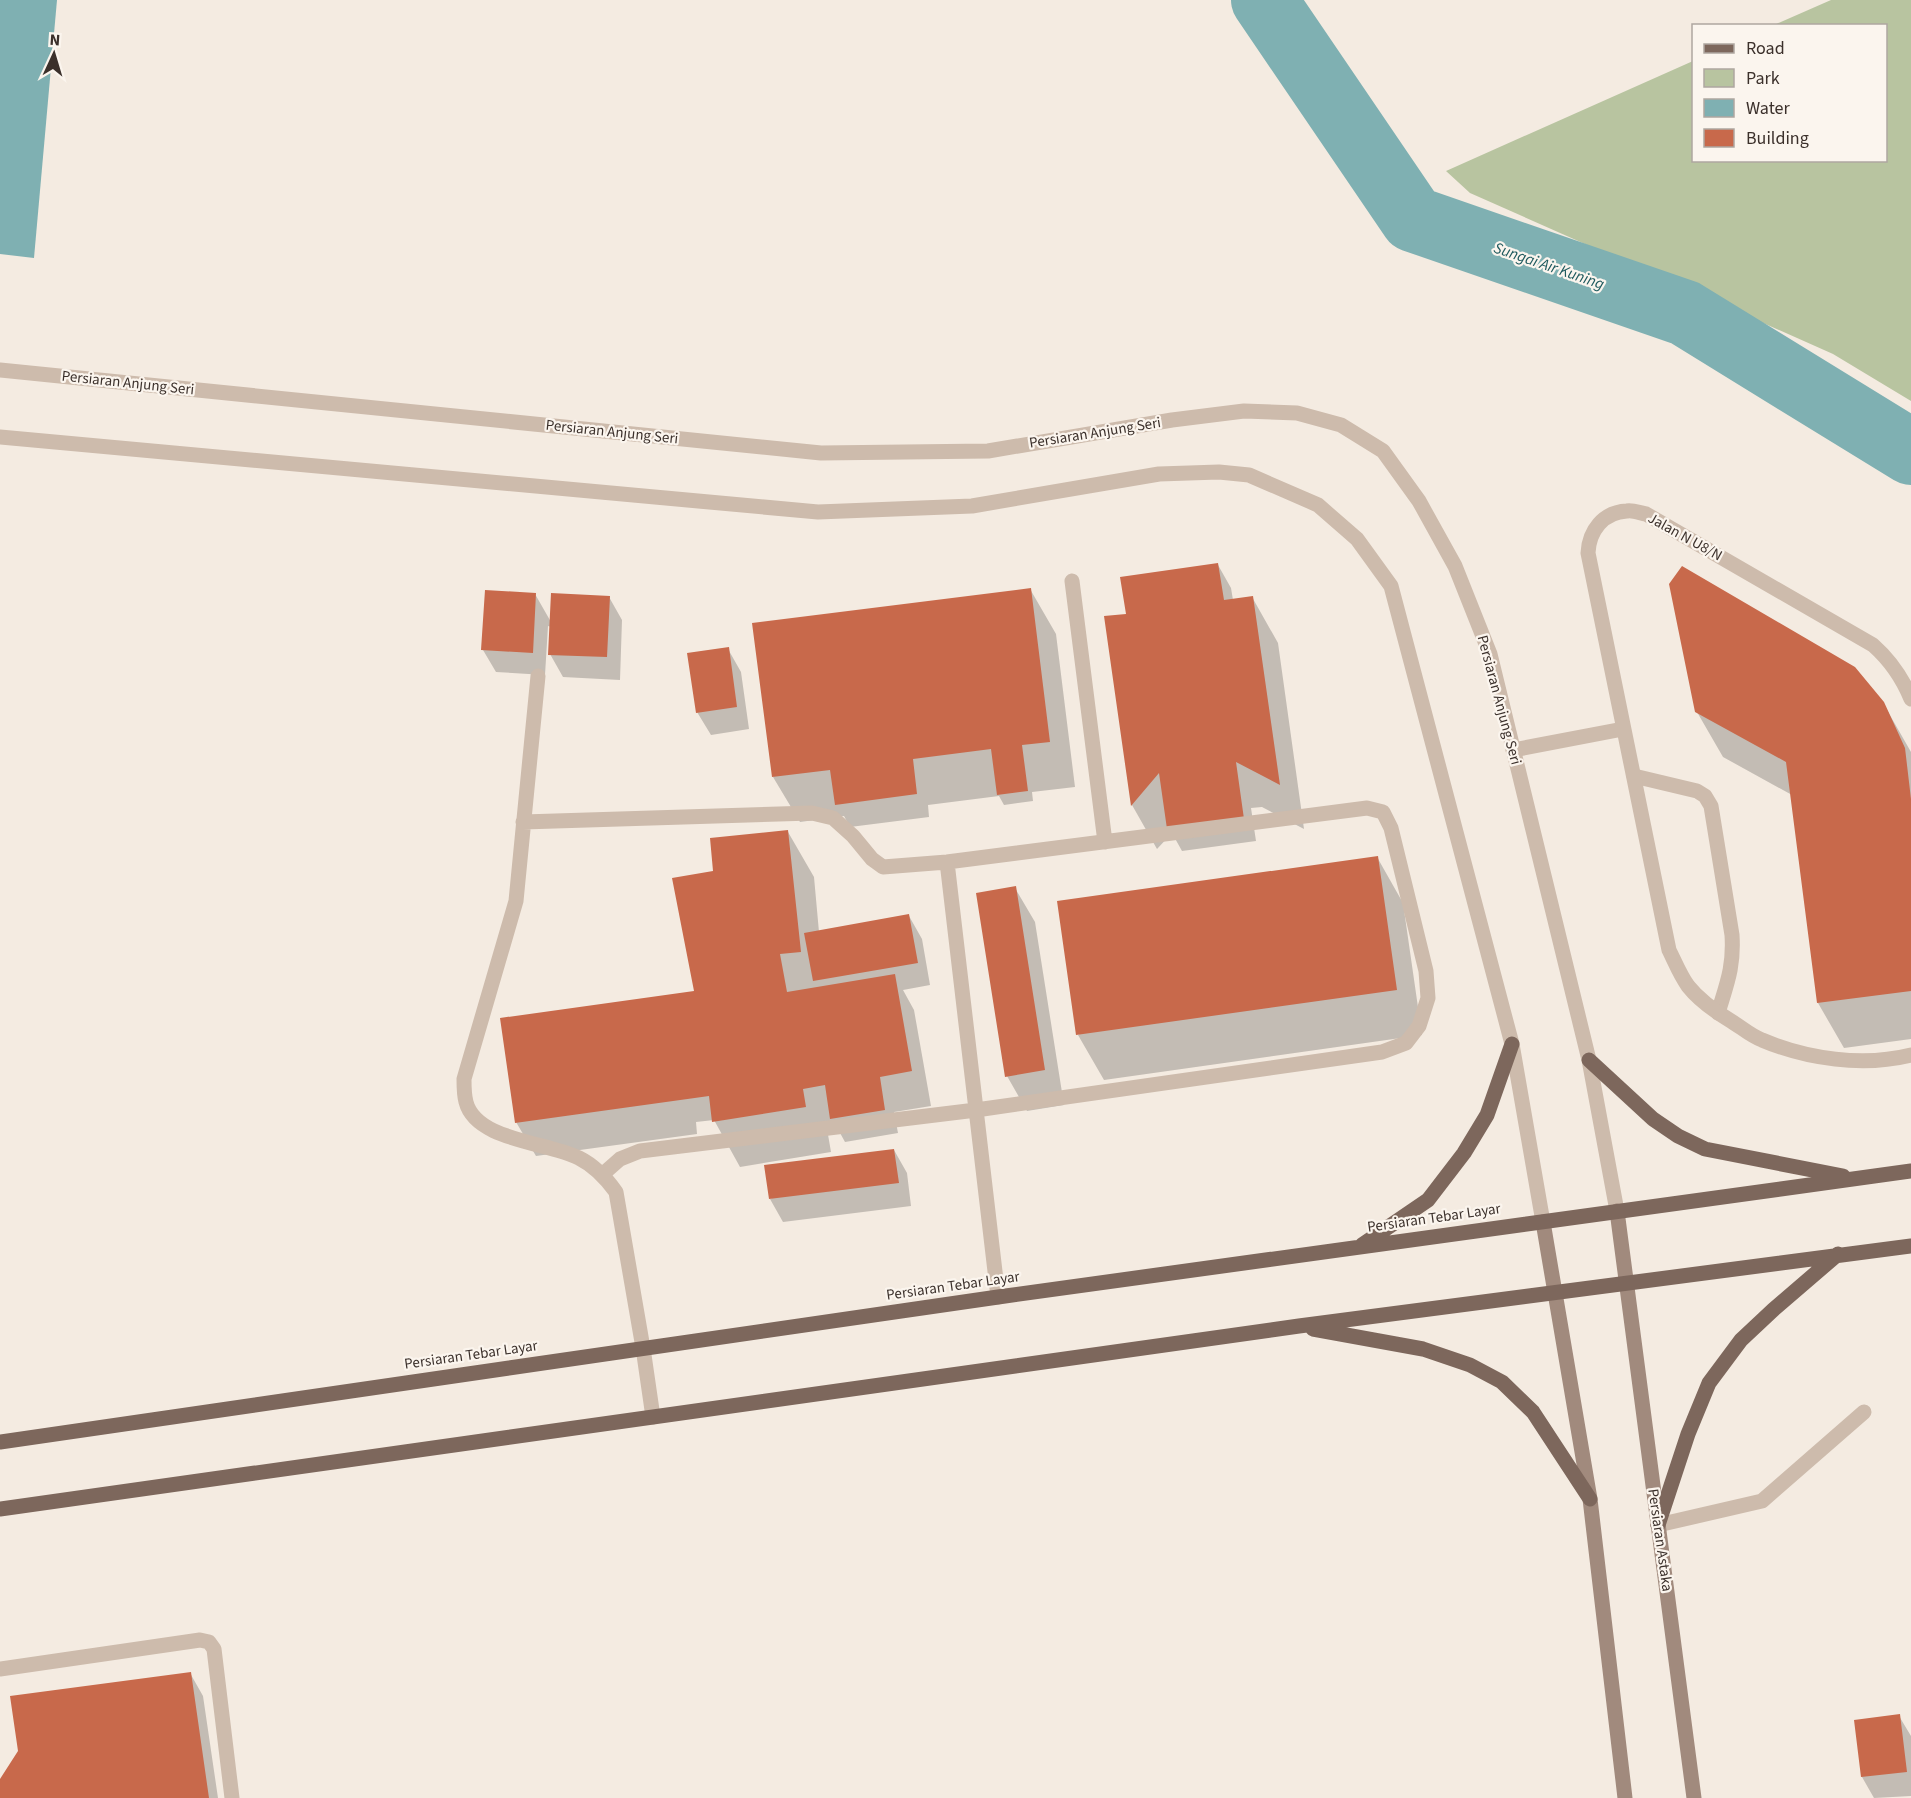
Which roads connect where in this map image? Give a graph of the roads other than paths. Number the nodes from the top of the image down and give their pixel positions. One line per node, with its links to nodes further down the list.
1 (0, 369): 7 (street, Persiaran Anjung Seri)
2 (0, 437): 13 (street)
3 (1072, 581): 10 (street)
4 (537, 676): 9 (street)
5 (1911, 699): 6 (street, Jalan N U8/N)
6 (1623, 729): 7 (street); 8 (street, Jalan N U8/N)
7 (1513, 750): 15 (street, Persiaran Anjung Seri)
8 (1634, 776): 12 (street, Jalan N U8/N); 12 (street)
9 (523, 822): 11 (street); 18 (street)
10 (1106, 842): 11 (street); 16 (street)
11 (947, 862): 16 (street)
12 (1718, 1013): 14 (street, Jalan N U8/N)
13 (1512, 1044): 21 (street); 23 (main road)
14 (1911, 1055)
15 (1589, 1060): 19 (main road); 20 (street, Persiaran Anjung Seri)
16 (976, 1110): 18 (street); 27 (street)
17 (1911, 1171): 19 (main road, Persiaran Tebar Layar)
18 (603, 1174): 29 (street)
19 (1857, 1178): 20 (main road, Persiaran Tebar Layar)
20 (1617, 1211): 21 (main road, Persiaran Tebar Layar); 25 (main road, Persiaran Astaka)
21 (1543, 1222): 23 (main road, Persiaran Tebar Layar); 26 (main road)
22 (1911, 1245): 24 (main road)
23 (1360, 1247): 27 (main road, Persiaran Tebar Layar)
24 (1838, 1254): 25 (main road); 35 (main road)
25 (1626, 1282): 26 (main road); 35 (main road, Persiaran Astaka)
26 (1554, 1292): 28 (main road); 33 (main road)
27 (998, 1297): 29 (main road, Persiaran Tebar Layar)
28 (1299, 1326): 31 (main road); 33 (main road)
29 (643, 1348): 31 (street); 32 (main road, Persiaran Tebar Layar)
30 (1864, 1412): 35 (street)
31 (653, 1417): 34 (main road)
32 (0, 1442)
33 (1590, 1499): 38 (main road)
34 (0, 1509)
35 (1658, 1525): 39 (main road, Persiaran Astaka)
36 (0, 1668): 37 (street)
37 (232, 1798)
38 (1625, 1798)
39 (1694, 1798)

